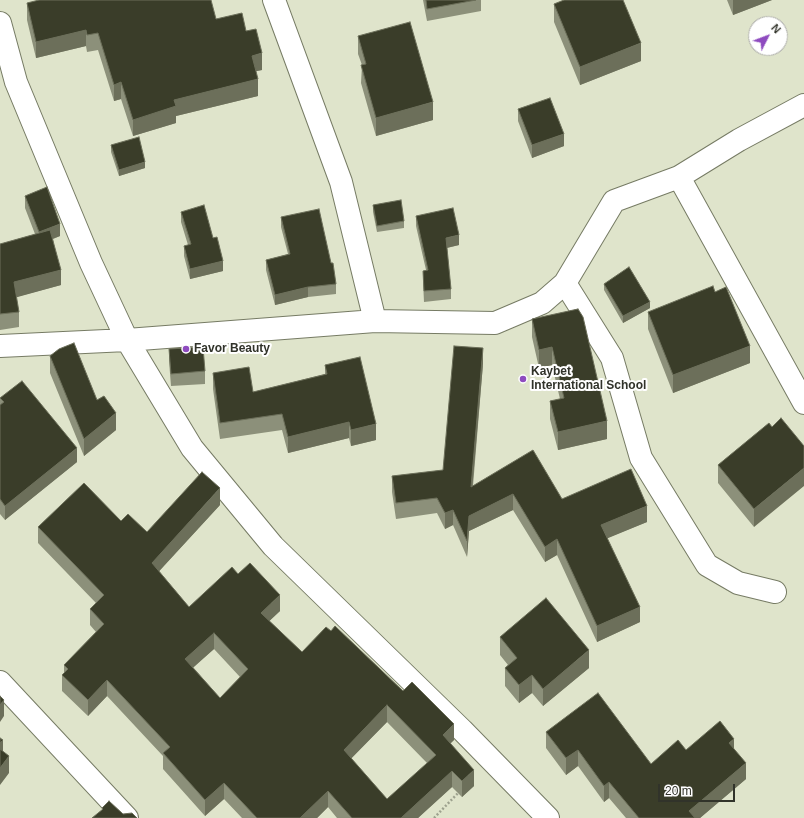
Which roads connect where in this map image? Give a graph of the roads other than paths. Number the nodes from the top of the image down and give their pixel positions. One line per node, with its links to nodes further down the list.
1 (274, 0): 6 (street)
2 (0, 23): 7 (street)
3 (804, 104): 4 (street)
4 (679, 177): 5 (street); 9 (street)
5 (565, 283): 6 (street); 10 (street)
6 (376, 321): 7 (street)
7 (127, 340): 8 (street); 13 (street)
8 (0, 346)
9 (804, 403)
10 (775, 592)
11 (0, 682): 12 (street)
12 (127, 818)
13 (548, 818)

